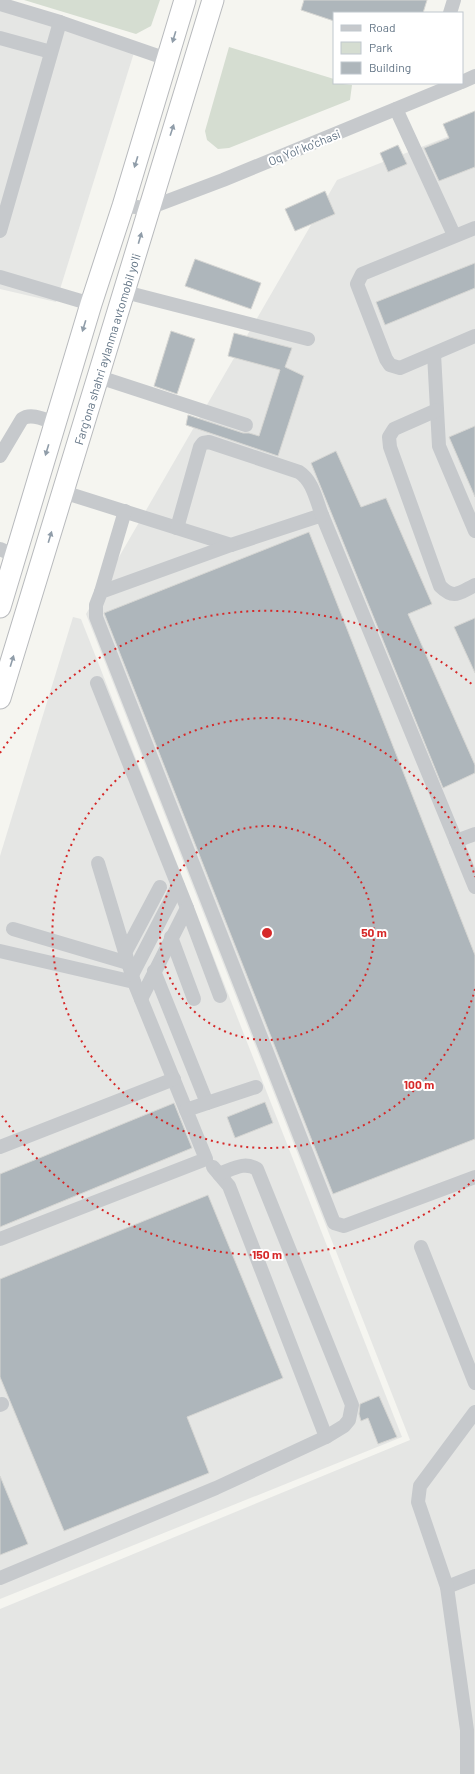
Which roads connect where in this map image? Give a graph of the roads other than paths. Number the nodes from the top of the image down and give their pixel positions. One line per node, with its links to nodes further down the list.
1 (185, 0): 9 (highway, one-way to 9)
2 (213, 0): 15 (highway, Fargʻona shahri aylanma avtomobil yoʻli, one-way to 2)
3 (454, 0): 5 (street)
4 (0, 4): 6 (street)
5 (450, 12)
6 (60, 22): 8 (street); 9 (street)
7 (0, 38): 8 (street)
8 (51, 52): 17 (street)
9 (167, 59): 14 (highway, one-way to 14)
10 (475, 76): 11 (street)
11 (463, 82)
12 (457, 84): 13 (street, Oq Yol' ko'chasi)
13 (396, 109): 15 (street, Oq Yol' ko'chasi); 18 (street)
14 (123, 206): 15 (street); 21 (highway)
15 (149, 208): 20 (highway, Fargʻona shahri aylanma avtomobil yoʻli, one-way to 15)
16 (475, 228): 18 (street)
17 (0, 231)
18 (454, 236): 24 (street)
19 (0, 276): 21 (street)
20 (125, 292): 23 (street); 25 (highway, Fargʻona shahri aylanma avtomobil yoʻli)
21 (91, 304): 27 (highway, one-way to 27)
22 (475, 336): 24 (street)
23 (308, 339)
24 (434, 354): 26 (street)
25 (99, 377): 28 (street); 30 (highway, Fargʻona shahri aylanma avtomobil yoʻli)
26 (437, 410): 34 (street); 37 (street)
27 (55, 423): 29 (street); 36 (highway, one-way to 36)
28 (246, 425)
29 (0, 456)
30 (63, 492): 31 (street); 41 (highway, Fargʻona shahri aylanma avtomobil yoʻli, one-way to 30)
31 (125, 511): 33 (street); 38 (street)
32 (322, 515): 33 (street); 35 (street); 43 (street)
33 (177, 528): 35 (street)
34 (475, 531)
35 (231, 545): 38 (street)
36 (8, 552): 39 (highway)
37 (475, 585)
38 (101, 592): 64 (street)
39 (0, 607)
40 (97, 683): 46 (street)
41 (0, 698)
42 (475, 834): 43 (street)
43 (456, 841): 47 (street)
44 (98, 863): 52 (street)
45 (160, 886): 52 (street)
46 (178, 886): 48 (street); 52 (street)
47 (475, 887)
48 (187, 908): 50 (street); 54 (street)
49 (13, 929): 52 (street)
50 (172, 937): 53 (street); 56 (street)
51 (0, 951): 52 (street)
52 (130, 968): 55 (street)
53 (154, 972): 55 (street); 59 (street)
54 (220, 996)
55 (141, 999): 57 (street)
56 (194, 999)
57 (174, 1079): 60 (street); 61 (street)
58 (256, 1087): 59 (street)
59 (207, 1103): 60 (street)
60 (186, 1110): 62 (street)
61 (0, 1147)
62 (206, 1159): 63 (street); 65 (street)
63 (219, 1174): 69 (street); 69 (street)
64 (475, 1177)
65 (0, 1239)
66 (421, 1247): 67 (street)
67 (475, 1383)
68 (475, 1412): 72 (street)
69 (326, 1437): 71 (street)
70 (475, 1576): 72 (street)
71 (0, 1578)
72 (446, 1587): 73 (street)
73 (467, 1774)

